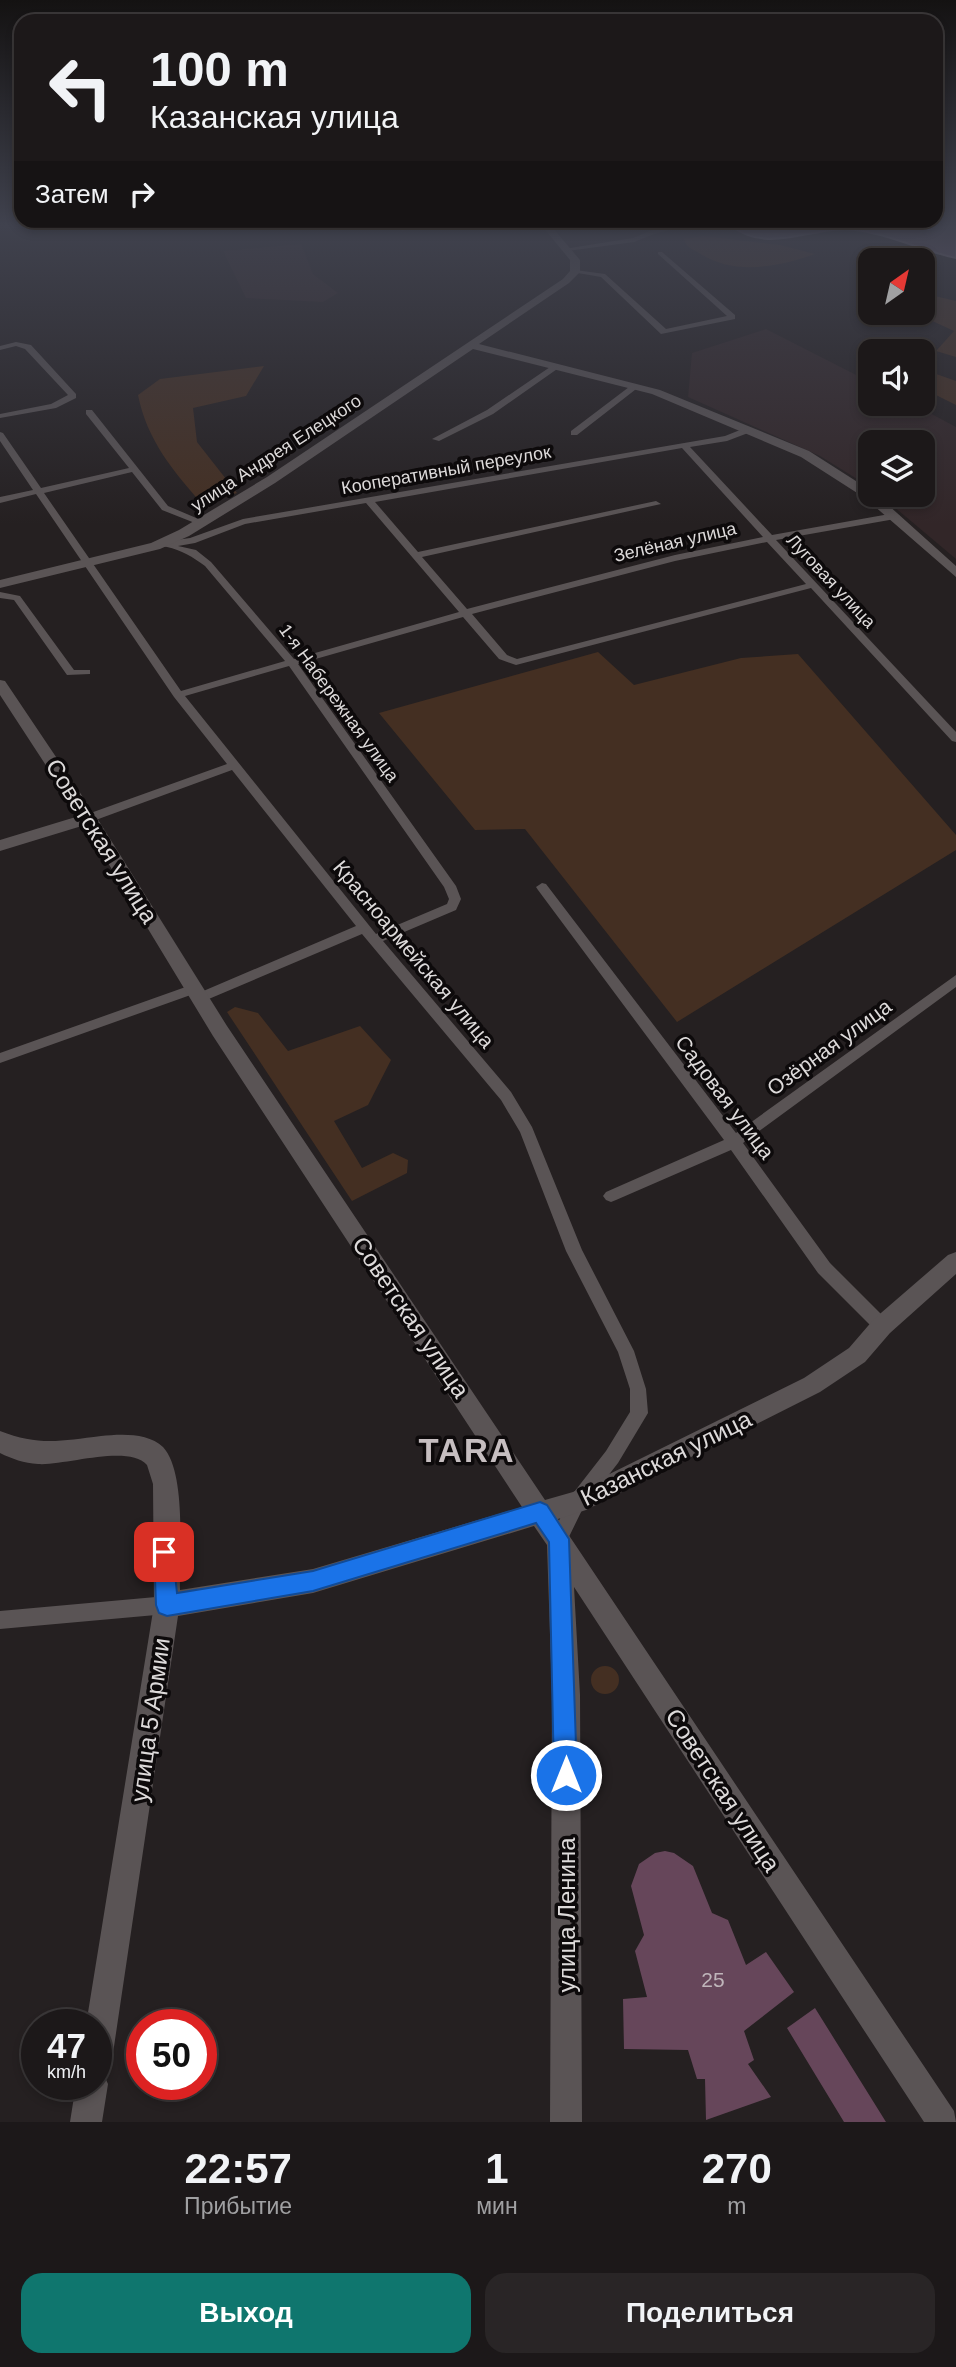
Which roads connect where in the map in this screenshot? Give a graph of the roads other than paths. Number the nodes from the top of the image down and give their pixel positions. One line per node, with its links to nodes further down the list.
1 (497, 326): 4 (main road, улица Андрея Елецкого)
2 (658, 326): 3 (street)
3 (691, 326)
4 (470, 345): 6 (main road); 21 (main road, улица Андрея Елецкого)
5 (0, 348): 9 (street)
6 (556, 367): 7 (main road); 13 (street)
7 (636, 386): 10 (main road); 11 (street)
8 (89, 412): 15 (street)
9 (0, 416)
10 (745, 430): 14 (street, Кооперативный переулок); 20 (main road)
11 (574, 433)
12 (0, 435): 16 (street, Красноармейская улица)
13 (436, 439)
14 (683, 445): 18 (street, Кооперативный переулок); 22 (street, Луговая улица)
15 (134, 469): 16 (street); 21 (street)
16 (39, 491): 17 (street); 25 (street, Красноармейская улица)
17 (0, 500)
18 (369, 501): 23 (street, Кооперативный переулок); 24 (street)
19 (656, 504): 24 (street)
20 (895, 516): 22 (street, Зелёная улица); 26 (main road)
21 (203, 523): 23 (main road, улица Андрея Елецкого)
22 (769, 538): 28 (street, Луговая улица); 30 (street, Зелёная улица)
23 (161, 546): 25 (main road, улица Андрея Елецкого); 31 (street, 1-я Набережная улица)
24 (414, 556): 30 (street)
25 (90, 563): 27 (main road, улица Андрея Елецкого); 34 (street, Красноармейская улица)
26 (956, 573)
27 (0, 584)
28 (812, 584): 30 (street); 35 (street, Луговая улица)
29 (0, 595): 32 (street)
30 (466, 612): 31 (street, Зелёная улица)
31 (292, 663): 34 (street, Зелёная улица); 41 (street, 1-я Набережная улица)
32 (86, 672)
33 (0, 684): 37 (main road, Советская улица)
34 (178, 695): 36 (street, Красноармейская улица)
35 (956, 739)
36 (232, 766): 37 (street); 40 (street, Красноармейская улица)
37 (89, 818): 38 (main road); 43 (main road, Советская улица)
38 (0, 846)
39 (542, 887): 45 (street, Садовая улица)
40 (364, 928): 41 (street, Красноармейская улица); 43 (street)
41 (374, 940): 50 (street, Красноармейская улица)
42 (956, 980): 45 (street, Озёрная улица)
43 (197, 993): 44 (street); 51 (main road, Советская улица)
44 (0, 1058)
45 (734, 1142): 46 (street, Озёрная улица); 48 (street, Садовая улица)
46 (611, 1196)
47 (956, 1261): 48 (main road, Казанская улица)
48 (882, 1326): 50 (main road, Казанская улица)
49 (0, 1442): 53 (main road, улица 5 Армии)
50 (577, 1502): 51 (main road, Казанская улица); 52 (street, Красноармейская улица)
51 (540, 1512): 52 (main road, Советская улица); 53 (main road, Казанская улица)
52 (559, 1539): 58 (main road, улица Ленина); 59 (main road, Советская улица)
53 (167, 1605): 54 (street, Казанская улица); 55 (main road, улица 5 Армии)
54 (0, 1620)
55 (104, 2009)
56 (89, 2100): 57 (main road)
57 (86, 2122)
58 (566, 2122)
59 (943, 2122)

